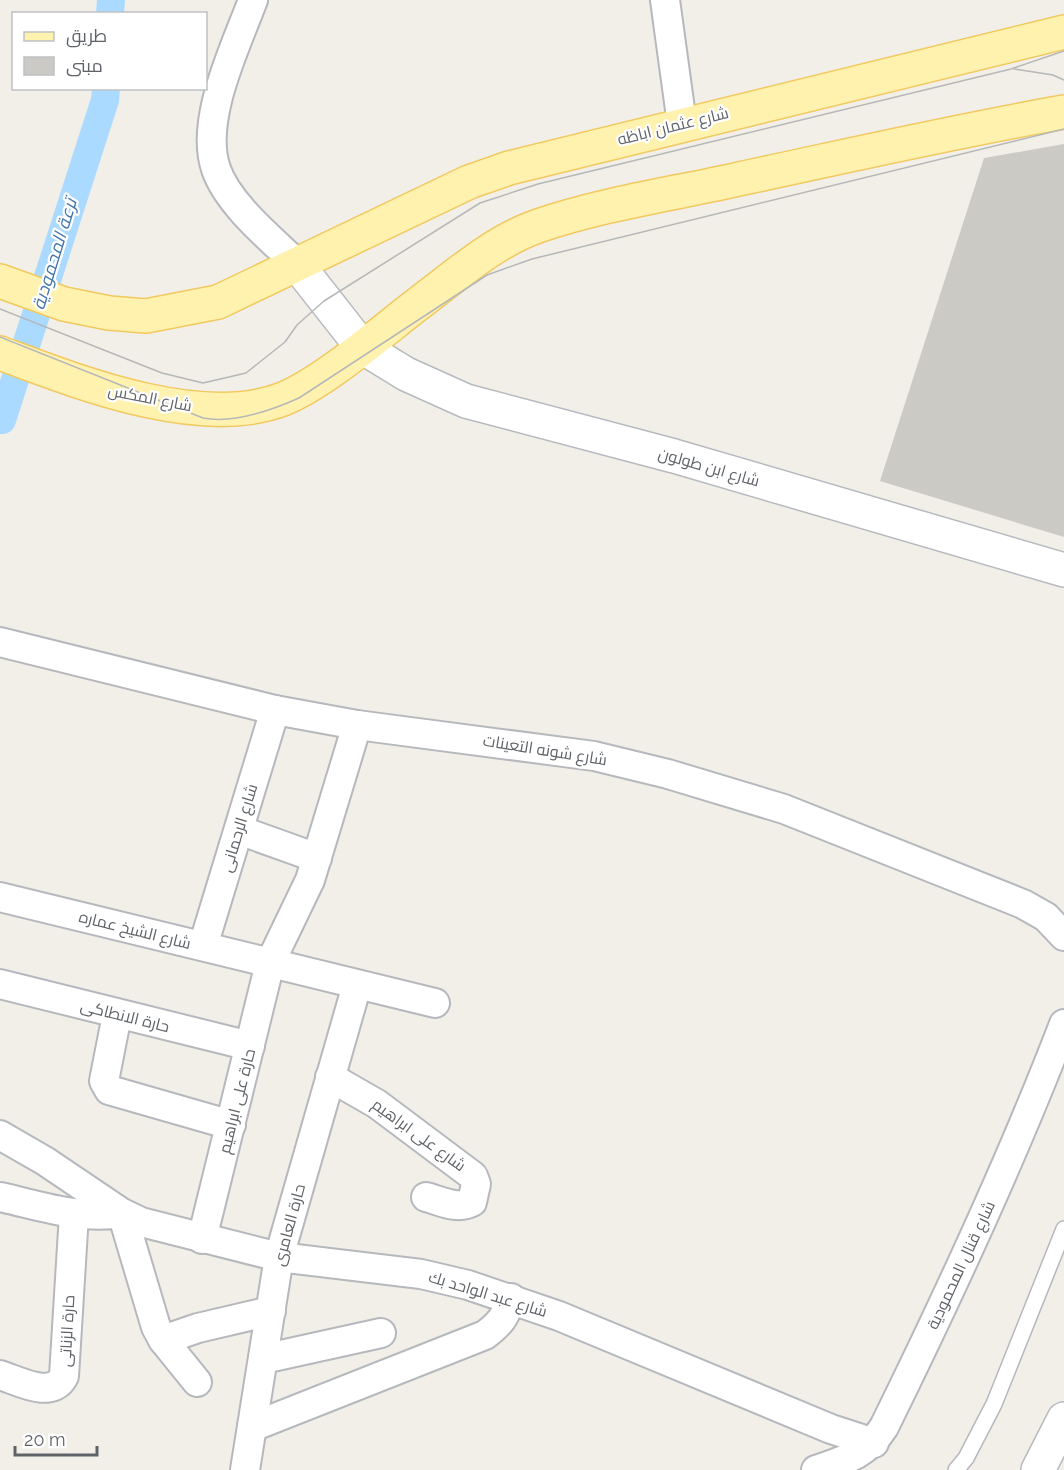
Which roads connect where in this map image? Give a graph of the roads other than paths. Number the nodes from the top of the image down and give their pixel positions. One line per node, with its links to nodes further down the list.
1 (253, 0): 6 (street)
2 (665, 0): 5 (street)
3 (1064, 32): 5 (main road, شارع عثمان اباظه)
4 (1064, 112): 8 (main road)
5 (682, 124): 6 (main road, شارع عثمان اباظه)
6 (296, 263): 7 (main road); 8 (street)
7 (0, 281)
8 (362, 347): 9 (main road, شارع المكس); 10 (street, شارع ابن طولون)
9 (0, 353)
10 (1064, 570)
11 (0, 642): 12 (street, شارع شونه التعينات)
12 (275, 710): 13 (street, شارع شونه التعينات); 14 (street, شارع الرحمانى)
13 (357, 725): 15 (street); 17 (street, شارع شونه التعينات)
14 (239, 830): 15 (street); 18 (street, شارع الرحمانى)
15 (318, 858): 19 (street)
16 (0, 897): 18 (street, شارع الشيخ عماره)
17 (1064, 936)
18 (203, 946): 19 (street, شارع الشيخ عماره)
19 (270, 963): 21 (street, شارع الشيخ عماره); 25 (street, حارة على ابراهيم)
20 (0, 984): 23 (street, حارة الانطاكى)
21 (357, 985): 22 (street, شارع الشيخ عماره); 26 (street, حارة العامرى)
22 (435, 1003)
23 (117, 1015): 25 (street, حارة الانطاكى); 27 (street)
24 (1064, 1024): 45 (street, شارع قنال المحمودية)
25 (250, 1046): 27 (street, حارة على ابراهيم)
26 (330, 1077): 30 (street, شارع على ابراهيم); 35 (street, حارة العامرى)
27 (231, 1125): 34 (street, حارة على ابراهيم)
28 (0, 1135): 31 (street, شارع عبد الواحد بك)
29 (0, 1197): 32 (street)
30 (426, 1197)
31 (122, 1213): 32 (street); 34 (street, شارع عبد الواحد بك); 39 (street)
32 (74, 1214): 41 (street, حارة الزناتى)
33 (1064, 1229): 48 (lane)
34 (201, 1239): 35 (street, شارع عبد الواحد بك)
35 (279, 1257): 36 (street, شارع عبد الواحد بك); 37 (street, حارة العامرى)
36 (511, 1298): 44 (street); 45 (street, شارع عبد الواحد بك)
37 (271, 1311): 39 (street); 40 (street, حارة العامرى)
38 (381, 1333): 40 (street)
39 (163, 1340): 42 (street)
40 (263, 1359): 44 (street, حارة العامرى)
41 (0, 1375)
42 (197, 1382)
43 (1064, 1419): 49 (street)
44 (252, 1426): 46 (street, حارة العامرى)
45 (874, 1443): 47 (street, شارع قنال المحمودية)
46 (244, 1470)
47 (816, 1470)
48 (956, 1470)
49 (1038, 1470)

